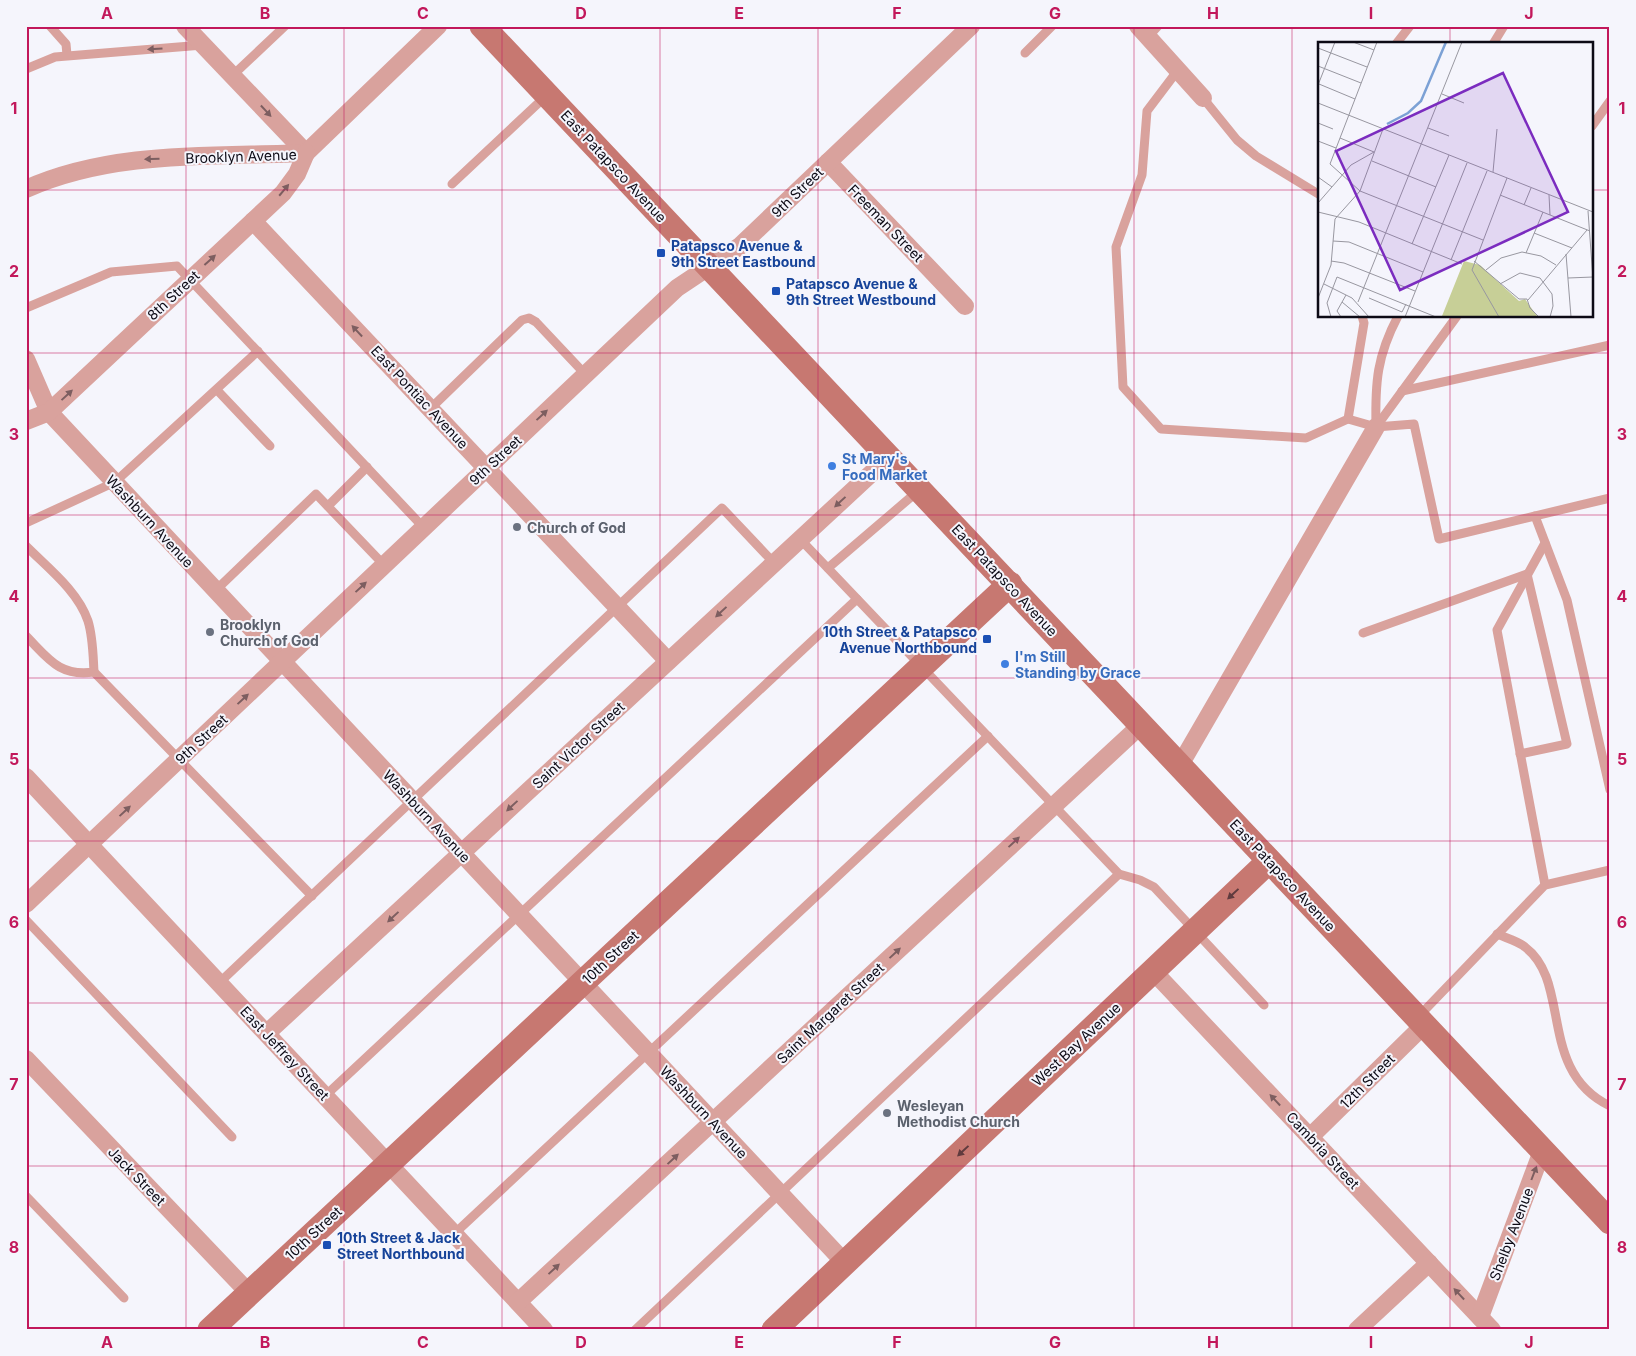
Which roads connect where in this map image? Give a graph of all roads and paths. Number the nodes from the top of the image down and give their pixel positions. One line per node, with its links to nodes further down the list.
1 (50, 26): 15 (lane)
2 (185, 26): 13 (street)
3 (285, 26): 18 (lane)
4 (438, 26): 23 (street, Brooklyn Avenue)
5 (482, 26): 19 (street, East Patapsco Avenue)
6 (971, 26): 24 (street, 9th Street)
7 (1052, 26): 14 (lane)
8 (1410, 26): 11 (lane)
9 (1504, 26): 12 (lane)
10 (1148, 30): 17 (street)
11 (1398, 42)
12 (1494, 42)
13 (203, 45): 15 (lane, one-way to 15); 18 (street)
14 (1025, 52)
15 (67, 55): 16 (lane)
16 (26, 69)
17 (1178, 70): 20 (street); 44 (lane)
18 (232, 76): 23 (street, one-way to 23)
19 (547, 95): 25 (lane); 29 (street, East Patapsco Avenue)
20 (1203, 98): 27 (lane)
21 (1610, 100): 22 (lane)
22 (1594, 123)
23 (306, 154): 26 (street, Brooklyn Avenue, one-way to 26); 28 (street, 8th Street, one-way to 23)
24 (828, 162): 29 (street, 9th Street); 31 (street, Freeman Street)
25 (452, 184)
26 (26, 189)
27 (1318, 194)
28 (254, 221): 30 (street, 8th Street, one-way to 28); 42 (street, East Pontiac Avenue, one-way to 28)
29 (709, 266): 39 (street, 9th Street); 48 (street, East Patapsco Avenue)
30 (190, 278): 32 (lane); 37 (lane); 43 (street, 8th Street, one-way to 30)
31 (965, 306)
32 (26, 308)
33 (1363, 318): 44 (lane)
34 (1397, 318): 46 (lane)
35 (1456, 318): 41 (lane)
36 (1610, 345): 41 (lane)
37 (258, 351): 40 (lane); 49 (lane)
38 (26, 359): 43 (street, Washburn Avenue)
39 (586, 374): 42 (lane); 50 (street, 9th Street, one-way to 39)
40 (217, 390): 47 (lane); 51 (lane)
41 (1402, 391): 46 (lane)
42 (430, 409): 50 (street, East Pontiac Avenue)
43 (49, 412): 45 (street, 8th Street); 51 (street, Washburn Avenue)
44 (1348, 419): 46 (lane)
45 (26, 422)
46 (1376, 427): 55 (lane); 79 (street)
47 (270, 446)
48 (889, 457): 52 (street, East Patapsco Avenue); 58 (street, Saint Victor Street, one-way to 58)
49 (367, 467): 54 (lane); 57 (lane)
50 (486, 468): 57 (street, 9th Street); 68 (street, East Pontiac Avenue)
51 (115, 482): 56 (lane); 66 (street, Washburn Avenue)
52 (920, 489): 63 (lane); 65 (street, East Patapsco Avenue)
53 (1610, 498): 55 (lane)
54 (328, 506): 62 (lane); 66 (lane)
55 (1535, 516): 59 (lane)
56 (26, 523)
57 (424, 528): 62 (street, 9th Street)
58 (800, 539): 61 (street, Saint Victor Street); 63 (lane)
59 (1545, 543): 64 (lane); 81 (lane)
60 (26, 546): 74 (lane)
61 (774, 562): 68 (lane); 72 (street, Saint Victor Street, one-way to 72)
62 (384, 565): 71 (street, 9th Street, one-way to 62)
63 (828, 568): 67 (lane)
64 (1527, 574): 69 (lane); 77 (lane); 77 (lane)
65 (1010, 584): 73 (street, 10th Street); 75 (street, East Patapsco Avenue)
66 (216, 590): 71 (street, Washburn Avenue)
67 (857, 599): 73 (lane); 92 (lane)
68 (617, 607): 72 (street, East Pontiac Avenue); 82 (lane)
69 (1363, 633)
70 (26, 636): 74 (lane)
71 (282, 661): 78 (street, 9th Street, one-way to 71); 82 (street, Washburn Avenue)
72 (668, 661): 85 (street, Saint Victor Street, one-way to 85)
73 (922, 667): 76 (lane); 97 (street, 10th Street)
74 (94, 672): 78 (lane)
75 (1142, 724): 79 (street, East Patapsco Avenue); 83 (street, Saint Margaret Street)
76 (988, 736): 83 (lane); 102 (lane)
77 (1520, 754): 89 (lane)
78 (179, 759): 84 (street, 9th Street, one-way to 78); 90 (lane)
79 (1180, 765): 86 (street, East Patapsco Avenue)
80 (26, 777): 84 (street, East Jeffrey Street)
81 (1610, 790)
82 (412, 801): 85 (street, Washburn Avenue); 90 (lane)
83 (1054, 806): 88 (lane); 106 (street, Saint Margaret Street, one-way to 83)
84 (89, 844): 91 (street, 9th Street); 98 (street, East Jeffrey Street)
85 (462, 853): 92 (street, Washburn Avenue); 101 (street, Saint Victor Street, one-way to 101)
86 (1269, 861): 94 (street, West Bay Avenue, one-way to 94); 100 (street, East Patapsco Avenue)
87 (1610, 870): 89 (lane)
88 (1119, 874): 94 (lane); 111 (lane)
89 (1545, 885): 95 (lane)
90 (312, 896): 98 (lane)
91 (26, 904)
92 (520, 915): 97 (street, Washburn Avenue); 104 (lane)
93 (26, 920): 107 (lane)
94 (1195, 931): 96 (street, West Bay Avenue); 99 (lane)
95 (1497, 934): 100 (lane); 105 (lane)
96 (1153, 971): 108 (street, Cambria Street, one-way to 96); 115 (street, West Bay Avenue, one-way to 115)
97 (583, 982): 102 (street, Washburn Avenue); 110 (street, 10th Street)
98 (220, 983): 101 (street, East Jeffrey Street)
99 (1264, 1005)
100 (1420, 1021): 108 (street, 12th Street); 109 (street, East Patapsco Avenue)
101 (267, 1033): 104 (street, East Jeffrey Street)
102 (648, 1053): 106 (street, Washburn Avenue); 114 (lane)
103 (26, 1059): 117 (street, Jack Street)
104 (325, 1096): 110 (street, East Jeffrey Street)
105 (1610, 1106)
106 (713, 1122): 111 (street, Washburn Avenue); 119 (street, Saint Margaret Street, one-way to 106)
107 (232, 1137)
108 (1310, 1137): 116 (street, Cambria Street)
109 (1542, 1151): 113 (street, East Patapsco Avenue); 120 (street, Shelby Avenue, one-way to 109)
110 (388, 1163): 114 (street, East Jeffrey Street); 117 (street, 10th Street)
111 (780, 1193): 115 (street, Washburn Avenue); 123 (lane)
112 (26, 1196): 118 (lane)
113 (1610, 1222)
114 (454, 1234): 119 (street, East Jeffrey Street)
115 (845, 1263): 124 (street, West Bay Avenue)
116 (1429, 1263): 120 (street, Cambria Street, one-way to 116); 125 (street)
117 (249, 1293): 121 (street, 10th Street)
118 (124, 1298)
119 (518, 1302): 122 (street, East Jeffrey Street)
120 (1480, 1317): 126 (street, Cambria Street)
121 (210, 1330)
122 (544, 1330)
123 (636, 1330)
124 (774, 1330)
125 (1357, 1330)
126 (1492, 1330)

